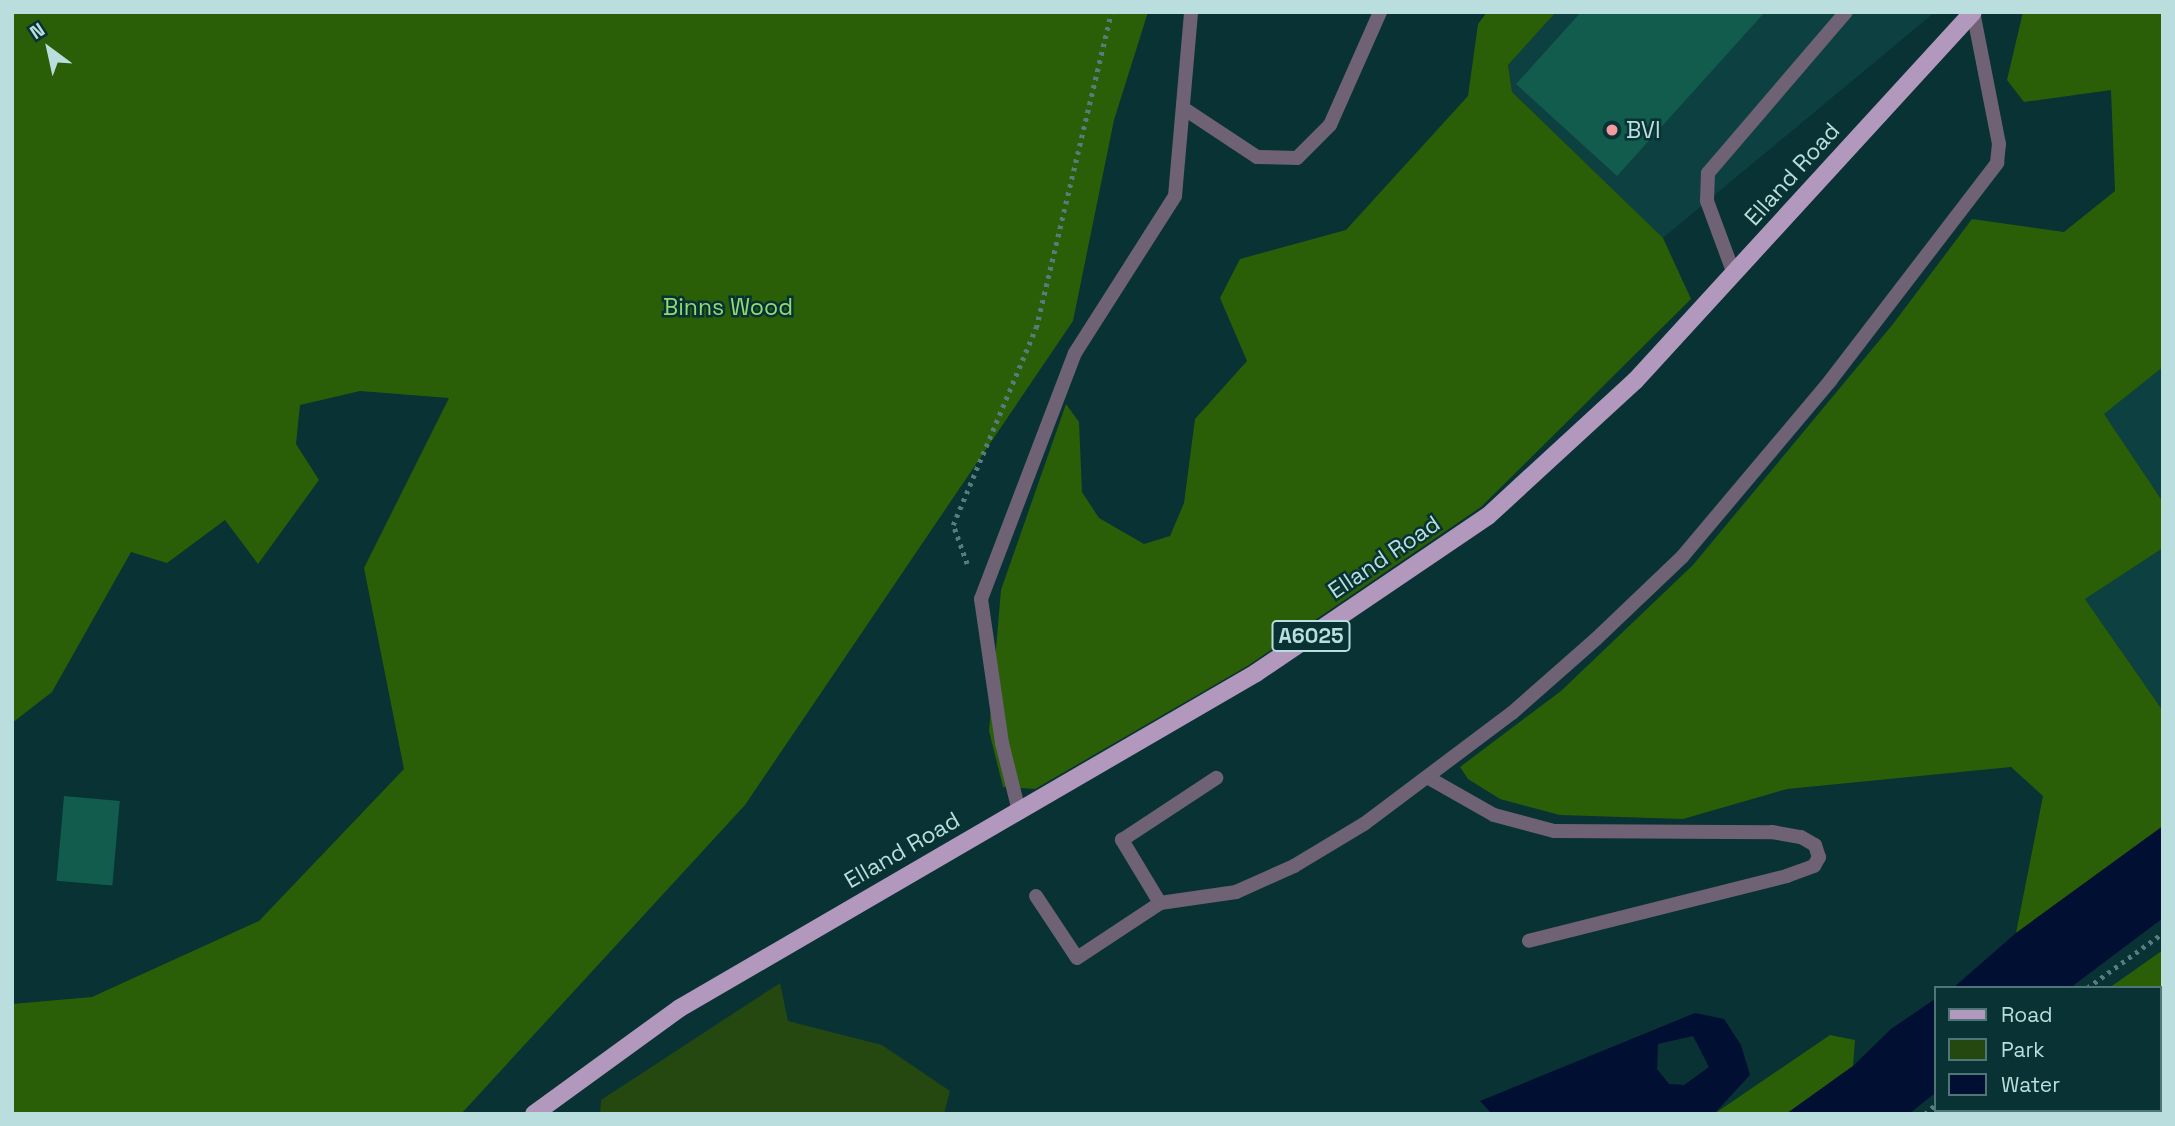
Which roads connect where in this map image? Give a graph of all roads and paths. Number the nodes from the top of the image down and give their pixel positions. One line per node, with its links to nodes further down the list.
1 (1111, 12): 8 (path)
2 (1191, 12): 6 (street)
3 (1380, 12): 6 (street)
4 (1846, 12): 7 (street)
5 (1973, 12): 7 (main road, Elland Road / A6025); 9 (street)
6 (1185, 110): 8 (street)
7 (1734, 274): 11 (main road, Elland Road / A6025)
8 (981, 599): 11 (street)
9 (1427, 776): 13 (street); 15 (street)
10 (1216, 778): 13 (street)
11 (1019, 810): 17 (main road, Elland Road / A6025)
12 (1036, 896): 13 (street)
13 (1160, 902)
14 (2163, 933): 16 (path)
15 (1529, 941)
16 (2090, 986)
17 (534, 1114)

